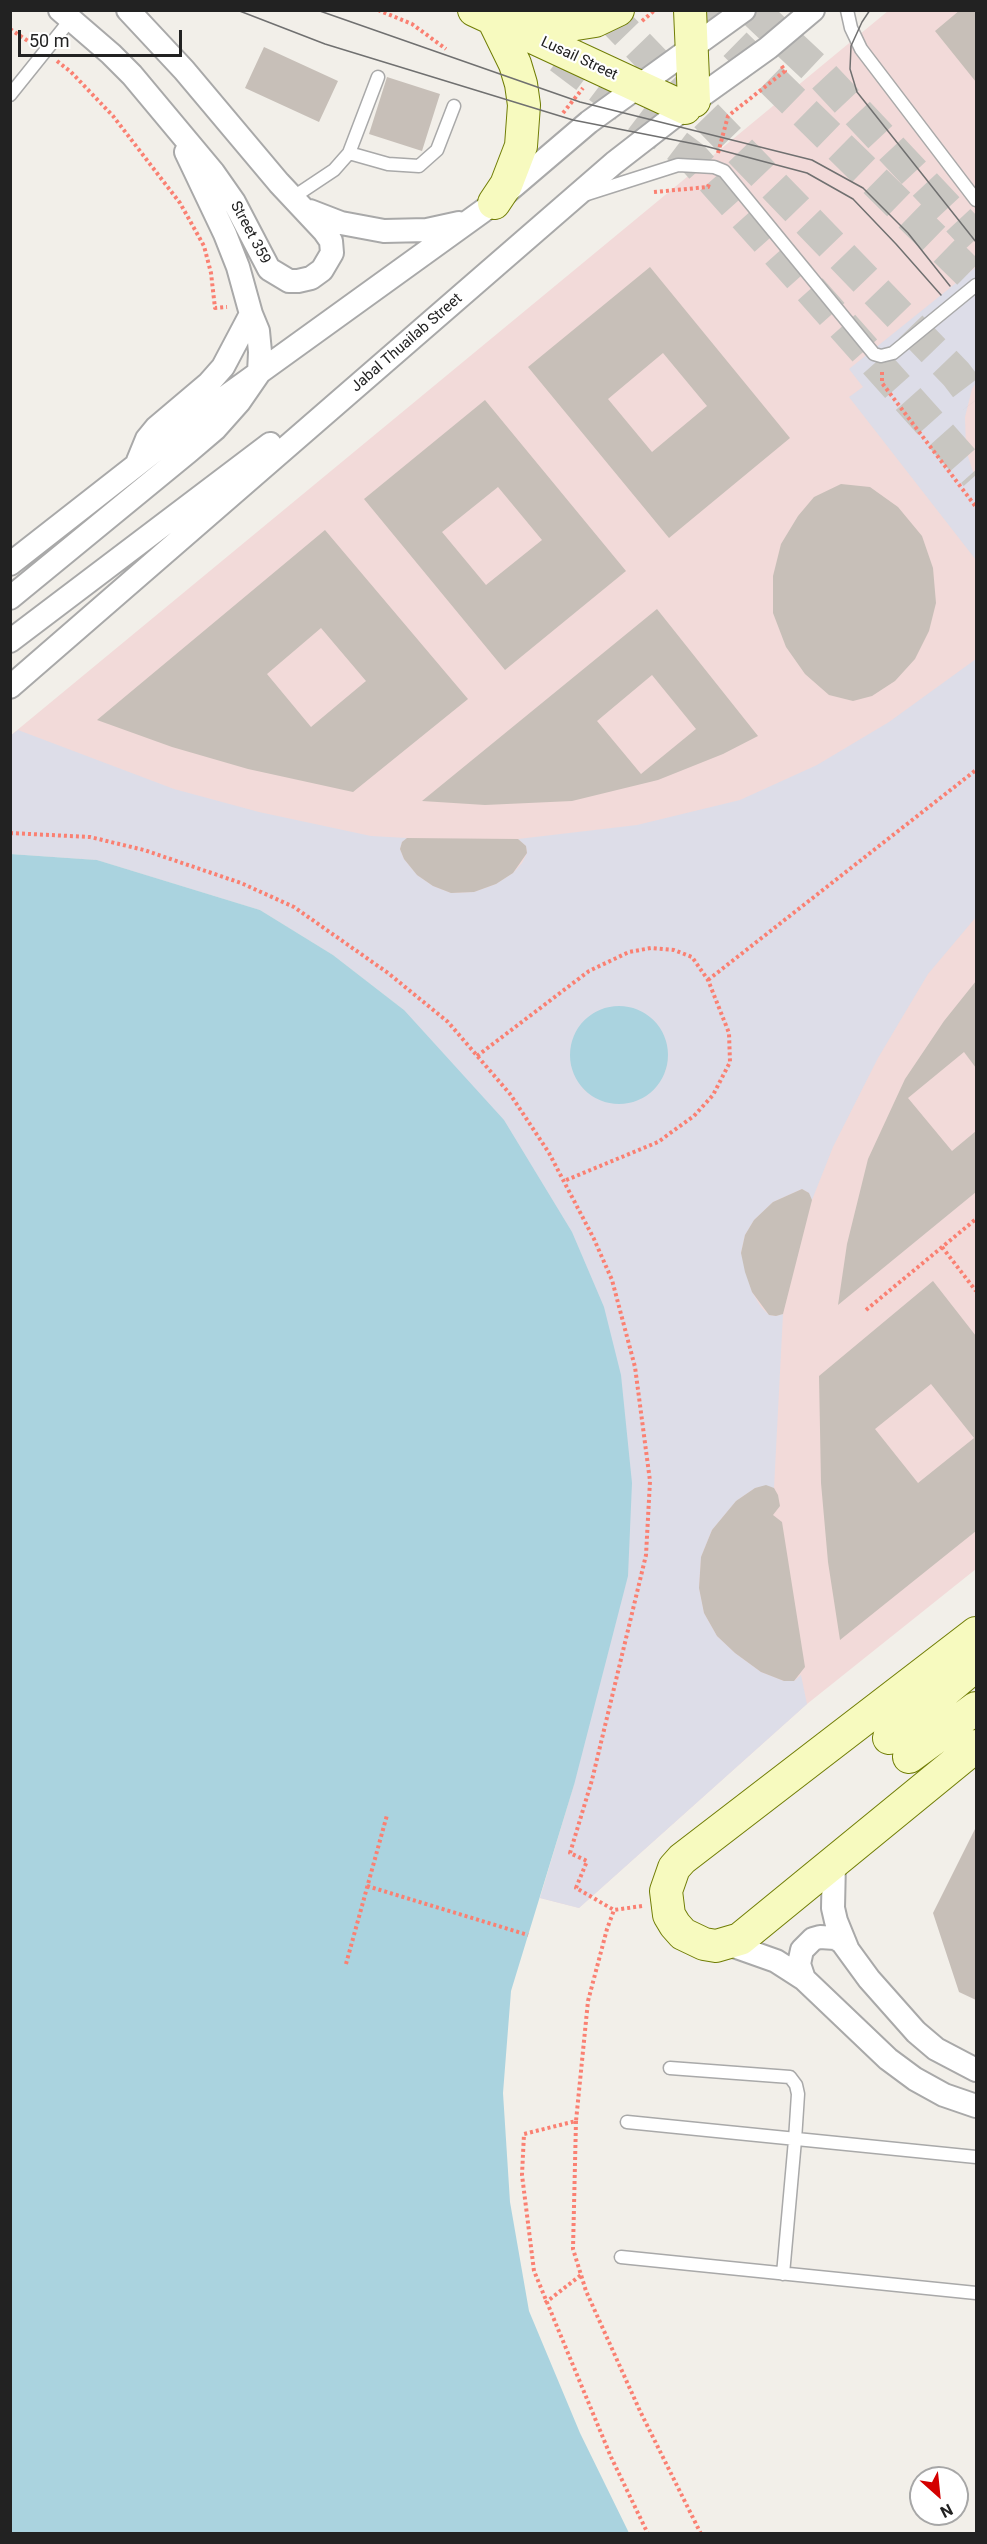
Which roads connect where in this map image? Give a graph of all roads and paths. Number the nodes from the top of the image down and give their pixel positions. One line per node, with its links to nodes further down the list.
1 (128, 10): 27 (street, Street 359)
2 (378, 10): 13 (path)
3 (527, 10): 4 (street)
4 (618, 10)
5 (690, 10): 14 (street)
6 (744, 10): 14 (street)
7 (813, 10): 12 (street, Jabal Thuailab Street)
8 (847, 10): 26 (lane)
9 (65, 15): 15 (lane); 21 (street, Street 359)
10 (483, 15): 17 (street, Lusail Street); 28 (street)
11 (10, 29): 15 (path)
12 (768, 48): 19 (street, Jabal Thuailab Street); 23 (path)
13 (446, 49)
14 (690, 50): 17 (street); 19 (street)
15 (44, 52): 18 (lane); 30 (path)
16 (378, 77): 22 (lane)
17 (638, 86): 19 (street, Lusail Street); 28 (street)
18 (12, 92)
19 (689, 105): 25 (street, Jabal Thuailab Street)
20 (454, 106): 22 (lane)
21 (173, 124): 27 (street, Street 359); 30 (street)
22 (349, 153): 27 (lane)
23 (714, 167): 24 (lane); 24 (path); 32 (lane)
24 (627, 180): 25 (lane)
25 (575, 198): 31 (street, Jabal Thuailab Street)
26 (976, 200)
27 (297, 202): 28 (street)
28 (482, 212): 33 (street)
29 (976, 285): 32 (lane)
30 (250, 309): 33 (street); 34 (street)
31 (440, 315): 38 (street); 39 (street, Jabal Thuailab Street)
32 (881, 356): 35 (path)
33 (259, 373): 34 (street); 37 (street)
34 (136, 465): 36 (street)
35 (976, 507)
36 (12, 561)
37 (10, 598)
38 (10, 641)
39 (10, 687)
40 (976, 770): 42 (path)
41 (10, 833): 43 (path)
42 (708, 980): 43 (path); 44 (path)
43 (477, 1056): 44 (path)
44 (564, 1181): 57 (path)
45 (976, 1219): 46 (path)
46 (942, 1247): 47 (path); 48 (path)
47 (976, 1291)
48 (866, 1310)
49 (976, 1633): 56 (street)
50 (976, 1665): 51 (street)
51 (976, 1708)
52 (976, 1746): 54 (street)
53 (387, 1815): 55 (path)
54 (834, 1862): 59 (street); 60 (street)
55 (367, 1886): 58 (path); 61 (path)
56 (666, 1903): 57 (path); 59 (street)
57 (614, 1910): 66 (path)
58 (528, 1935)
59 (728, 1944): 62 (street)
60 (847, 1948): 62 (street); 64 (street)
61 (346, 1964)
62 (804, 1979): 65 (street)
63 (670, 2068): 68 (lane)
64 (976, 2070)
65 (976, 2106)
66 (576, 2121): 72 (path); 74 (path)
67 (627, 2122): 68 (lane)
68 (795, 2140): 69 (lane); 71 (lane)
69 (976, 2157)
70 (621, 2258): 71 (lane)
71 (783, 2274): 73 (lane)
72 (581, 2275): 74 (path); 76 (path)
73 (976, 2293)
74 (545, 2303): 75 (path)
75 (648, 2534)
76 (701, 2534)

